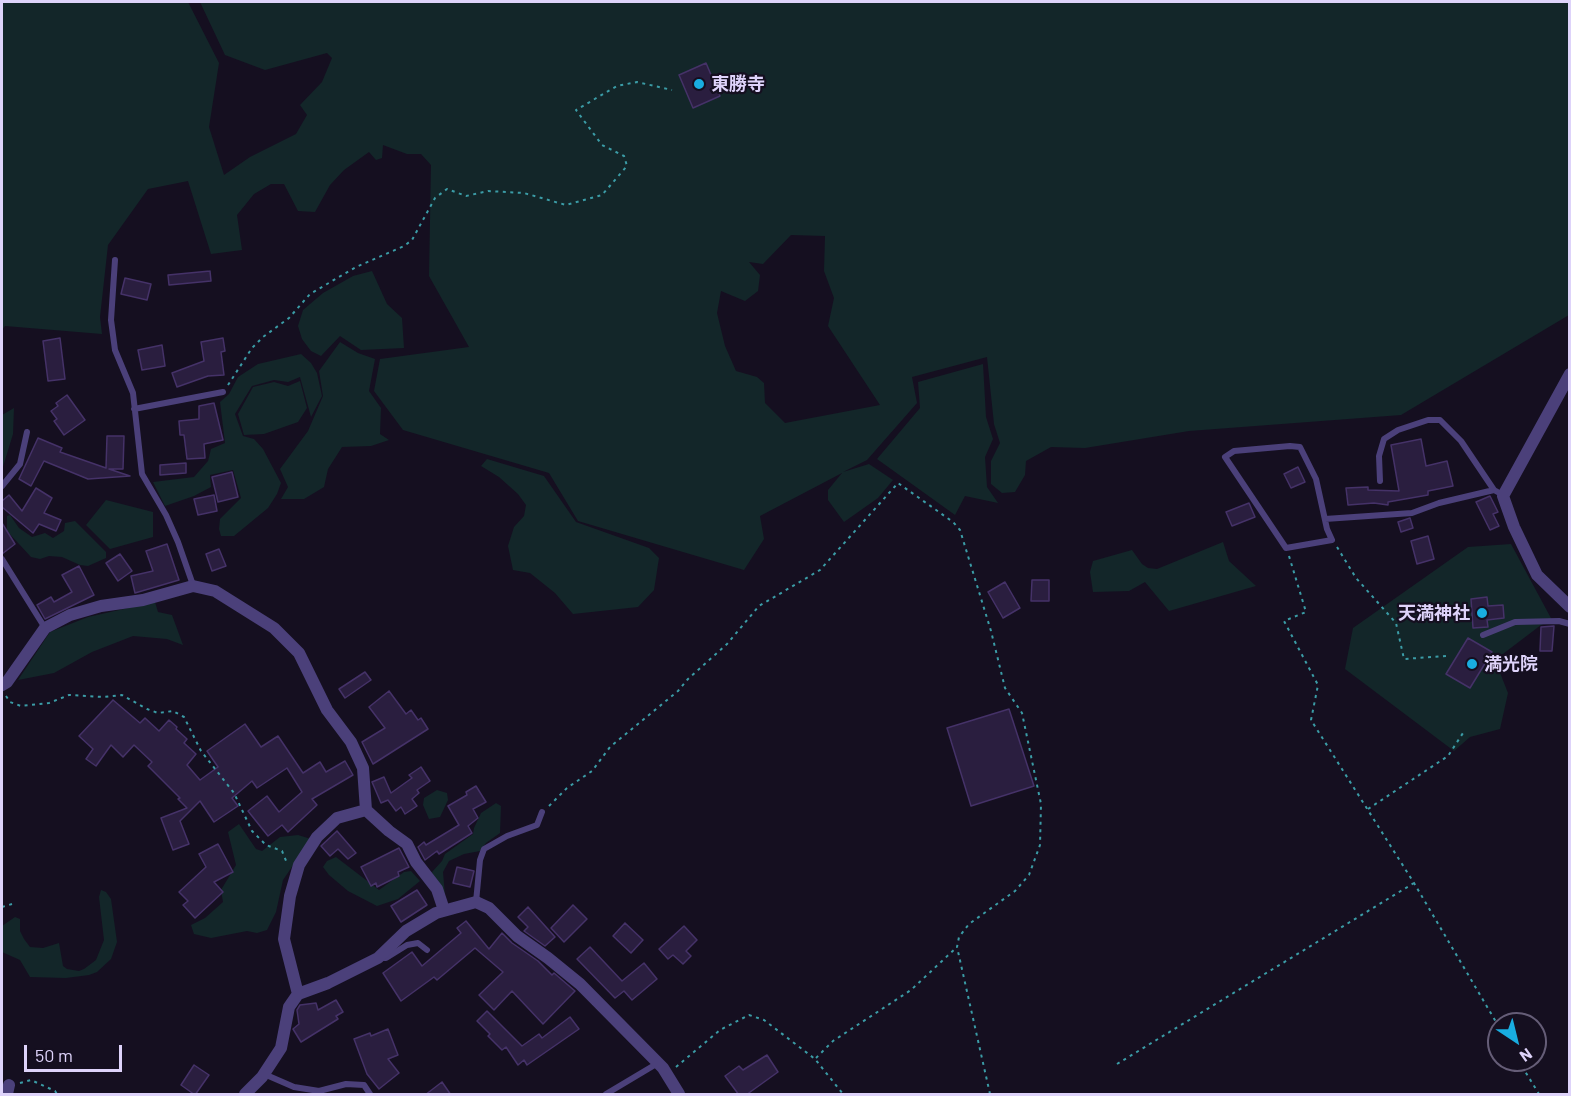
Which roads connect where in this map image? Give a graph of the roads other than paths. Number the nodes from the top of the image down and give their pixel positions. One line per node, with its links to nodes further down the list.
1 (115, 260): 4 (lane)
2 (1569, 374): 8 (street)
3 (223, 392): 4 (lane)
4 (134, 409): 11 (lane)
5 (27, 432): 7 (lane)
6 (1380, 481): 8 (lane)
7 (2, 486)
8 (1498, 493): 9 (lane); 12 (street)
9 (1325, 519): 9 (lane)
10 (2, 559): 14 (lane)
11 (193, 586): 14 (street); 17 (street)
12 (1569, 607)
13 (1569, 624): 15 (lane)
14 (45, 628): 16 (street)
15 (1483, 635)
16 (2, 685)
17 (366, 810): 20 (street); 23 (street)
18 (542, 812): 19 (lane)
19 (476, 902): 20 (street); 24 (street)
20 (444, 910): 22 (street)
21 (427, 950): 22 (lane)
22 (378, 958): 23 (street)
23 (298, 994): 25 (street)
24 (658, 1063): 28 (lane); 29 (street)
25 (264, 1074): 26 (street); 27 (lane)
26 (245, 1095)
27 (370, 1095)
28 (606, 1095)
29 (679, 1095)

